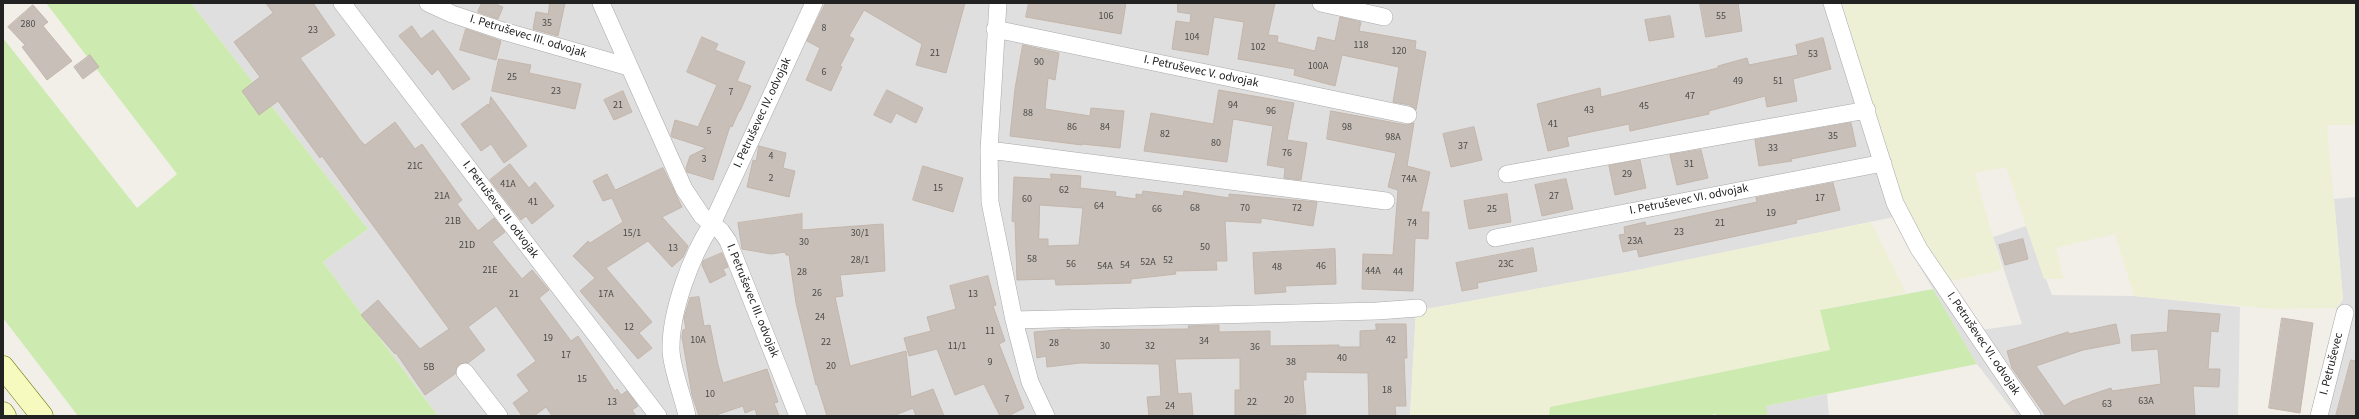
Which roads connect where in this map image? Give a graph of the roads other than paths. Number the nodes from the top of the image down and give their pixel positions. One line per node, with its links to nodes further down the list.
1 (342, 3): 28 (street, I. Petruševec II. odvojak)
2 (428, 3): 10 (street, I. Petruševec III. odvojak)
3 (601, 3): 10 (street, I. Petruševec III. odvojak)
4 (814, 3): 17 (street, I. Petruševec IV. odvojak)
5 (998, 3): 9 (street)
6 (1321, 3): 8 (street)
7 (1832, 3): 11 (street, I. Petruševec VI. odvojak)
8 (1384, 17)
9 (995, 29): 12 (street, I. Petruševec V. odvojak); 13 (street)
10 (629, 67): 17 (street, I. Petruševec III. odvojak)
11 (1867, 110): 14 (street, I. Petruševec VI. odvojak); 15 (street)
12 (1408, 115)
13 (989, 150): 16 (street); 21 (street)
14 (1883, 163): 18 (street, I. Petruševec VI. odvojak); 32 (street, I. Petruševec VI. odvojak)
15 (1507, 174)
16 (1386, 201)
17 (712, 224): 29 (street); 30 (street, I. Petruševec III. odvojak)
18 (1495, 238)
19 (1418, 308): 21 (street)
20 (2345, 312): 33 (street, I. Petruševec)
21 (1014, 320): 31 (street)
22 (3, 368): 26 (main road)
23 (465, 372): 27 (street)
24 (3, 413): 25 (main road)
25 (5, 416)
26 (42, 416)
27 (499, 416)
28 (658, 416)
29 (687, 416)
30 (798, 416)
31 (1046, 416)
32 (2032, 416)
33 (2319, 416)

